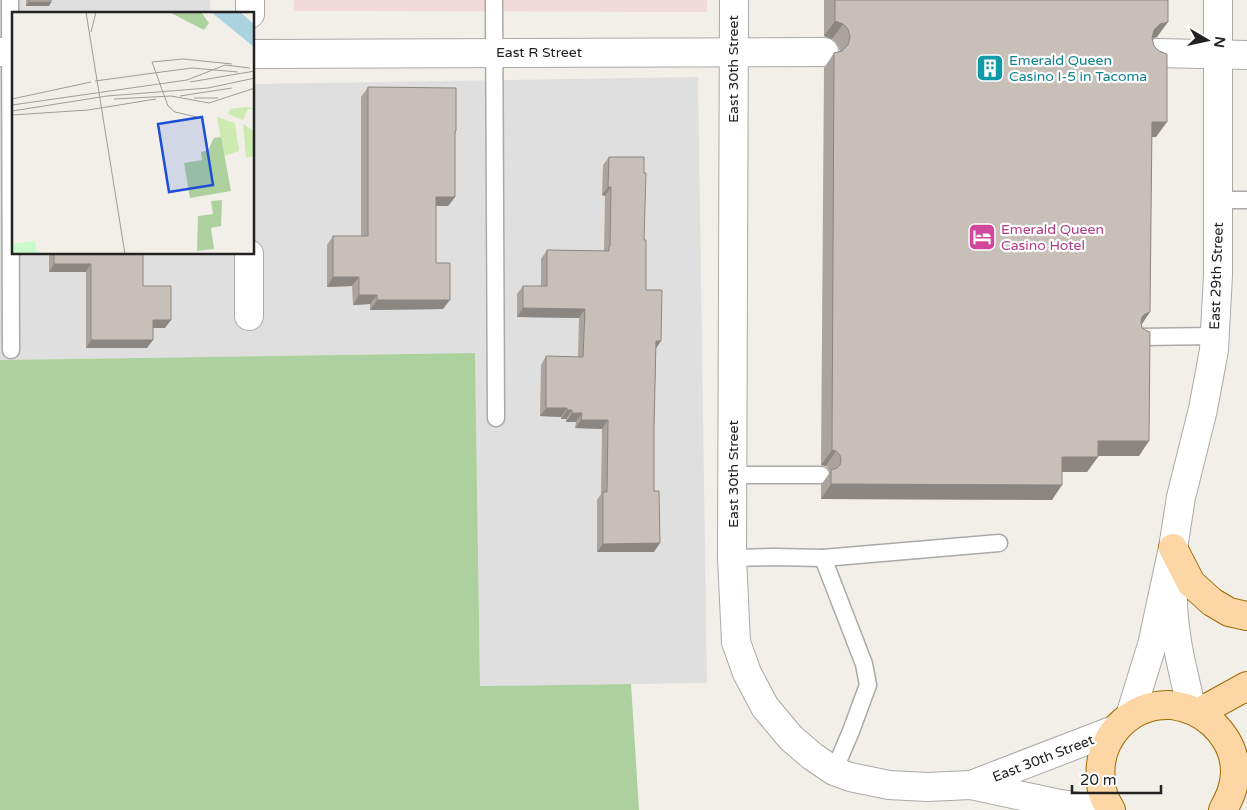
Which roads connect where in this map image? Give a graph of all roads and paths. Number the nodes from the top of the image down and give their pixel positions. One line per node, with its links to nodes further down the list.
1 (10, 0): 7 (lane)
2 (494, 0): 8 (lane)
3 (734, 0): 5 (street, East 30th Street)
4 (1218, 0): 11 (street, East 29th Street)
5 (734, 51): 6 (street, East R Street); 8 (street, East R Street); 21 (street, East 30th Street)
6 (824, 52)
7 (8, 53): 19 (lane)
8 (494, 53): 10 (street, East R Street); 20 (lane)
9 (1157, 53): 11 (street)
10 (255, 54)
11 (1218, 54): 12 (street); 13 (street, East 29th Street)
12 (1247, 55)
13 (1218, 200): 14 (lane); 18 (street, East 29th Street)
14 (1247, 200)
15 (249, 255): 16 (street)
16 (249, 316)
17 (1140, 336): 18 (lane)
18 (1214, 336): 24 (street, East 29th Street)
19 (11, 350)
20 (496, 418)
21 (732, 475): 22 (lane); 25 (street, East 30th Street)
22 (821, 475)
23 (999, 543): 26 (lane)
24 (1173, 548): 27 (main road); 29 (street, East 29th Street); 30 (street, East 29th Street)
25 (732, 558): 26 (lane); 32 (street, East 30th Street)
26 (823, 558): 32 (lane)
27 (1247, 616)
28 (1247, 686): 29 (main road)
29 (1195, 712): 30 (main road); 34 (main road)
30 (1122, 723): 33 (street, East 30th Street); 36 (main road)
31 (1247, 769): 34 (main road)
32 (834, 771): 33 (street, East 30th Street)
33 (971, 785): 35 (street, East 30th Street)
34 (1228, 801)
35 (1100, 810)
36 (1111, 810)

